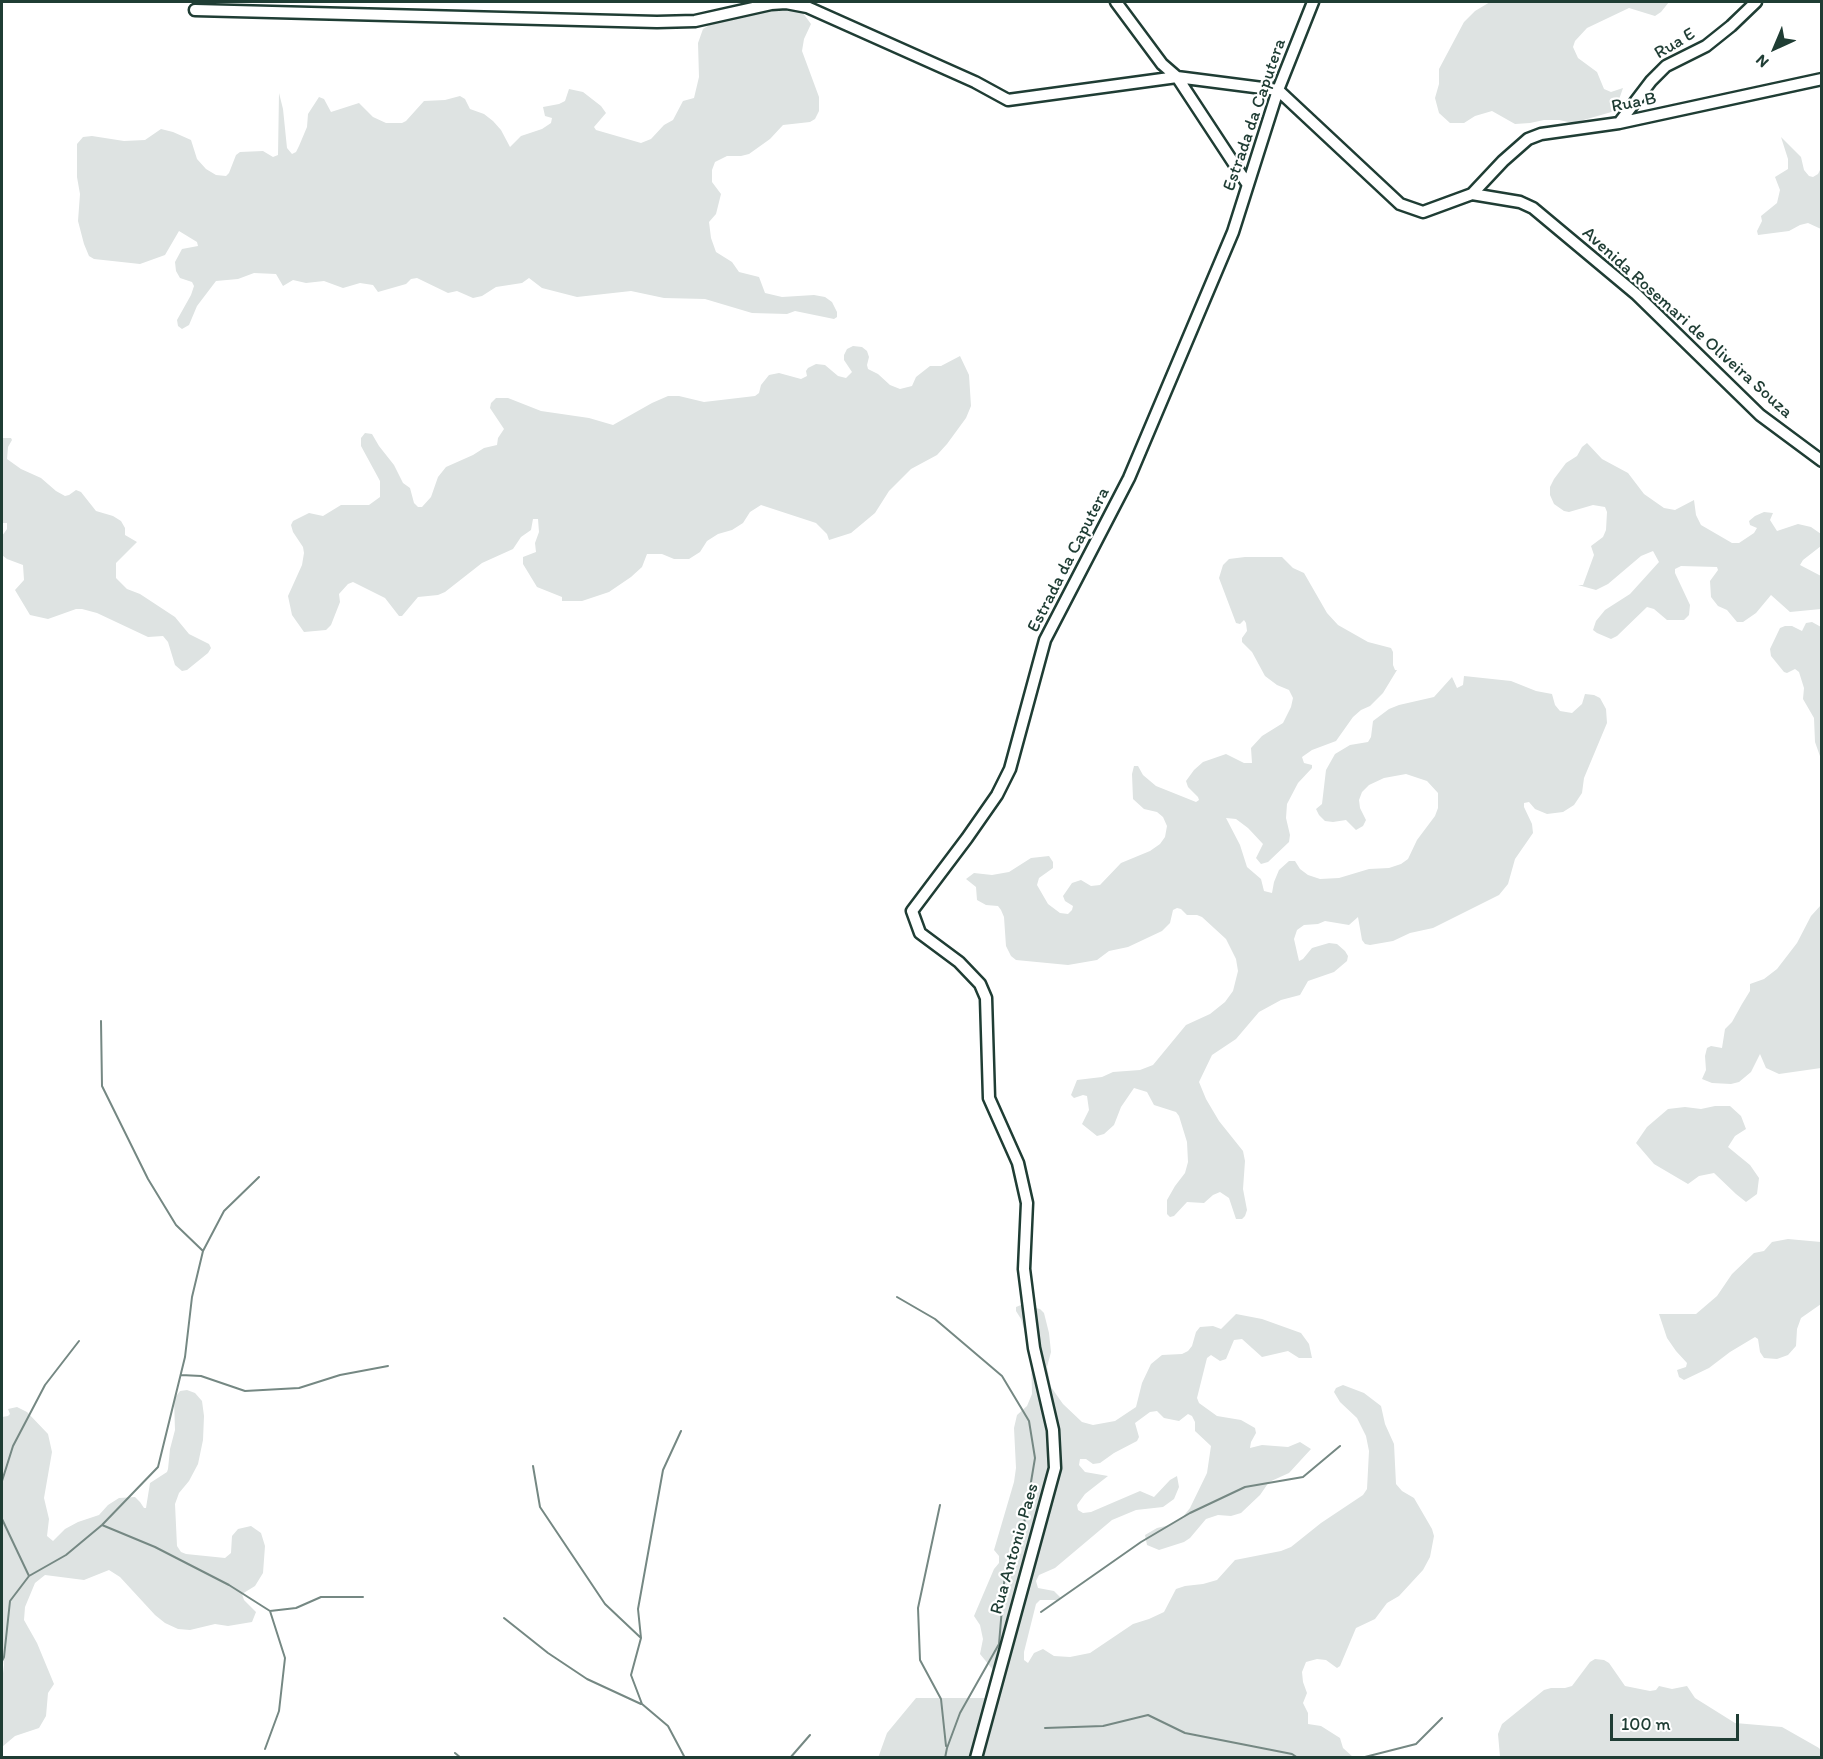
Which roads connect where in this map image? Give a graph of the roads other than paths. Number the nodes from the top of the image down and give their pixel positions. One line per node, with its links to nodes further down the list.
1 (1116, 2): 5 (street)
2 (1313, 2): 7 (street, Estrada da Caputera)
3 (1756, 2): 8 (street, Rua E)
4 (195, 10): 5 (street)
5 (1177, 77): 7 (street); 9 (street)
6 (1821, 79): 8 (street, Rua B)
7 (1278, 90): 9 (street, Estrada da Caputera); 10 (street, Avenida Rosemari de Oliveira Souza)
8 (1619, 123): 10 (street, Rua B)
9 (1248, 185): 12 (street, Estrada da Caputera)
10 (1472, 194): 11 (street, Avenida Rosemari de Oliveira Souza)
11 (1821, 461)
12 (1034, 1348): 13 (street, Rua Antonio Paes)
13 (975, 1758)

